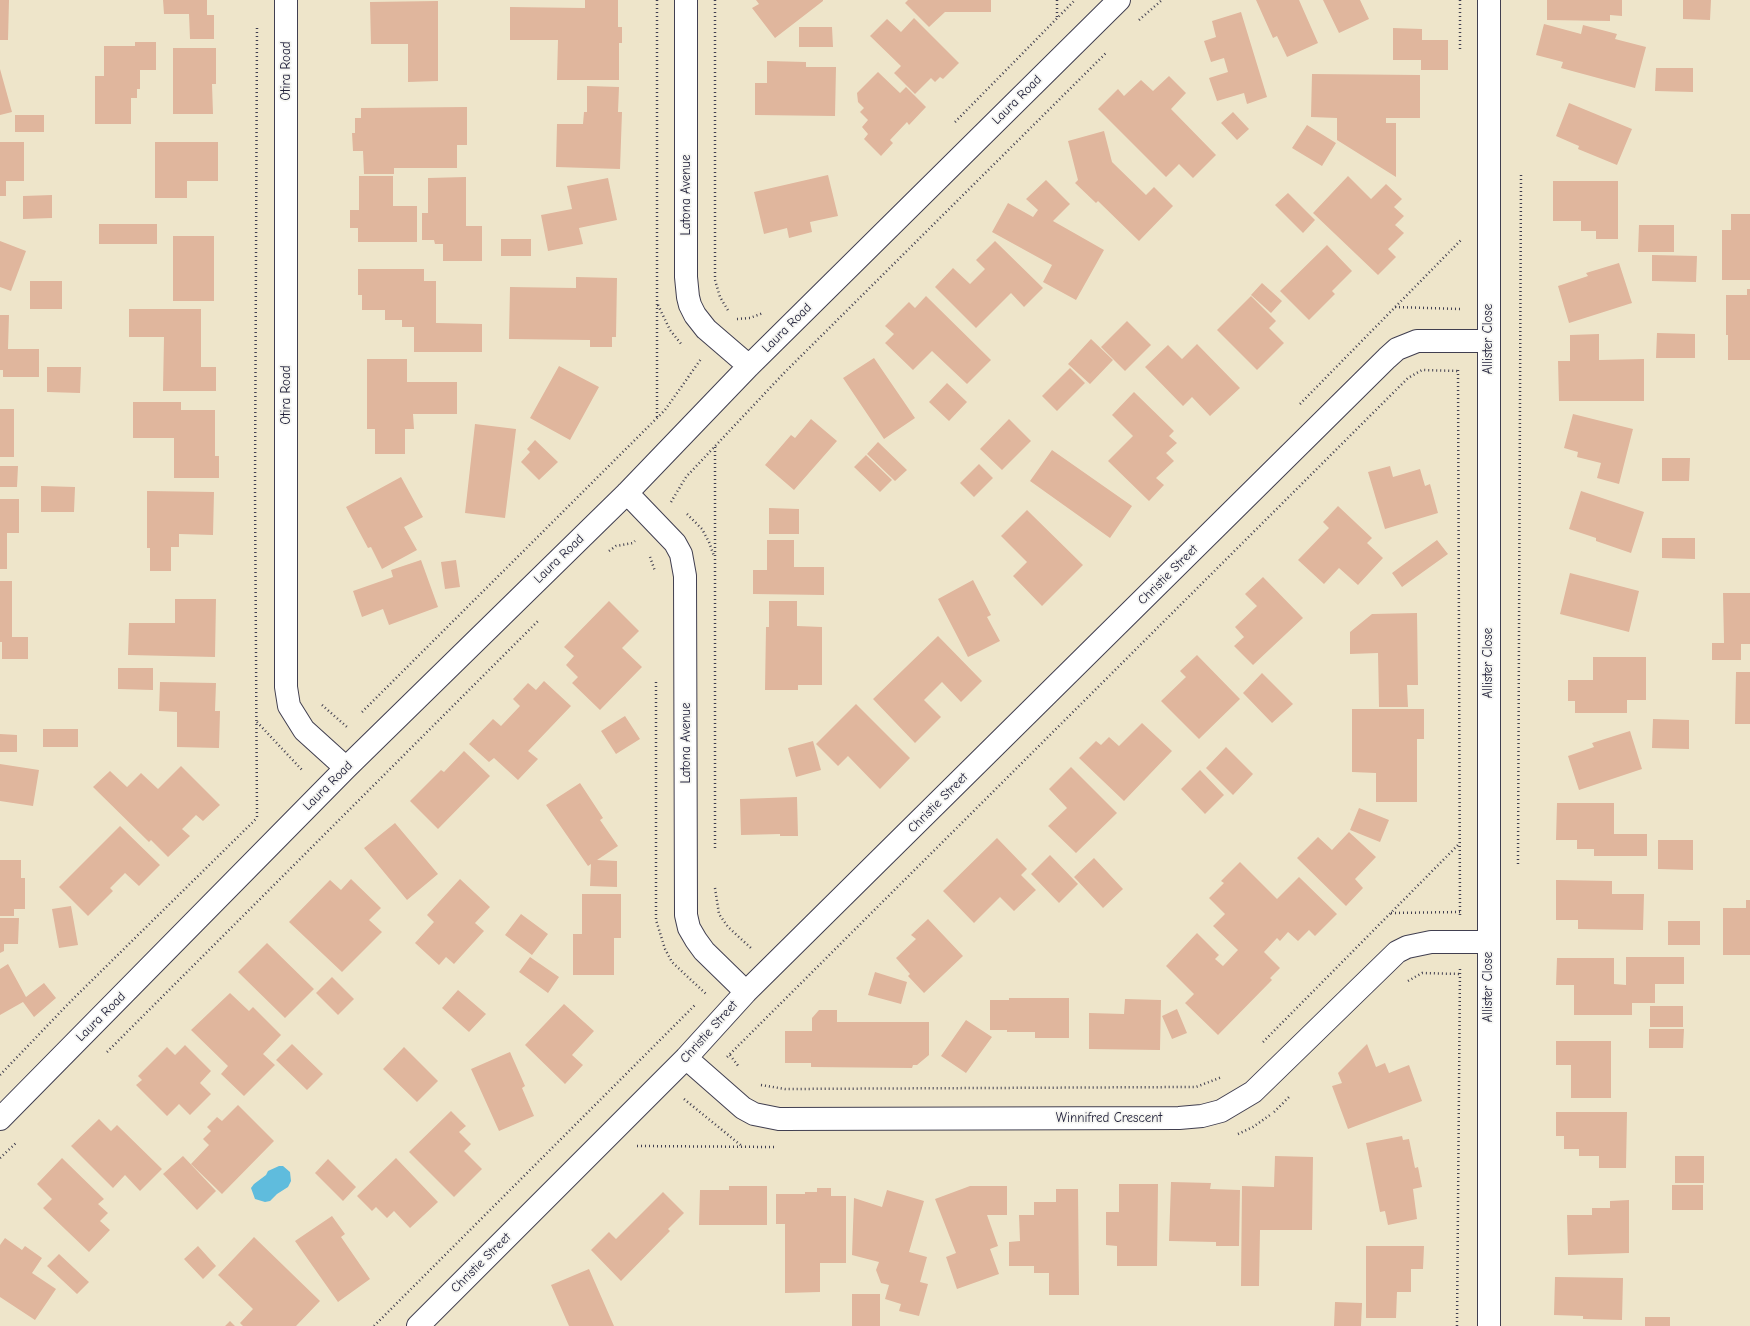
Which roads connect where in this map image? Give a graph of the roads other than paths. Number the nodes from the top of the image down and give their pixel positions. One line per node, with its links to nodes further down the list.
1 (286, 0): 8 (street, Otira Road)
2 (686, 0): 6 (street, Latona Avenue)
3 (1120, 0): 6 (street, Laura Road)
4 (1489, 0): 5 (street, Allister Close)
5 (1488, 341): 9 (street, Allister Close); 10 (street, Christie Street)
6 (748, 366): 7 (street, Laura Road)
7 (627, 493): 8 (street, Laura Road); 10 (street, Latona Avenue)
8 (346, 768): 12 (street, Laura Road)
9 (1488, 942): 11 (street, Winnifred Crescent); 14 (street, Allister Close)
10 (746, 992): 11 (street, Christie Street)
11 (686, 1058): 13 (street, Christie Street)
12 (0, 1119)
13 (418, 1326)
14 (1489, 1326)

